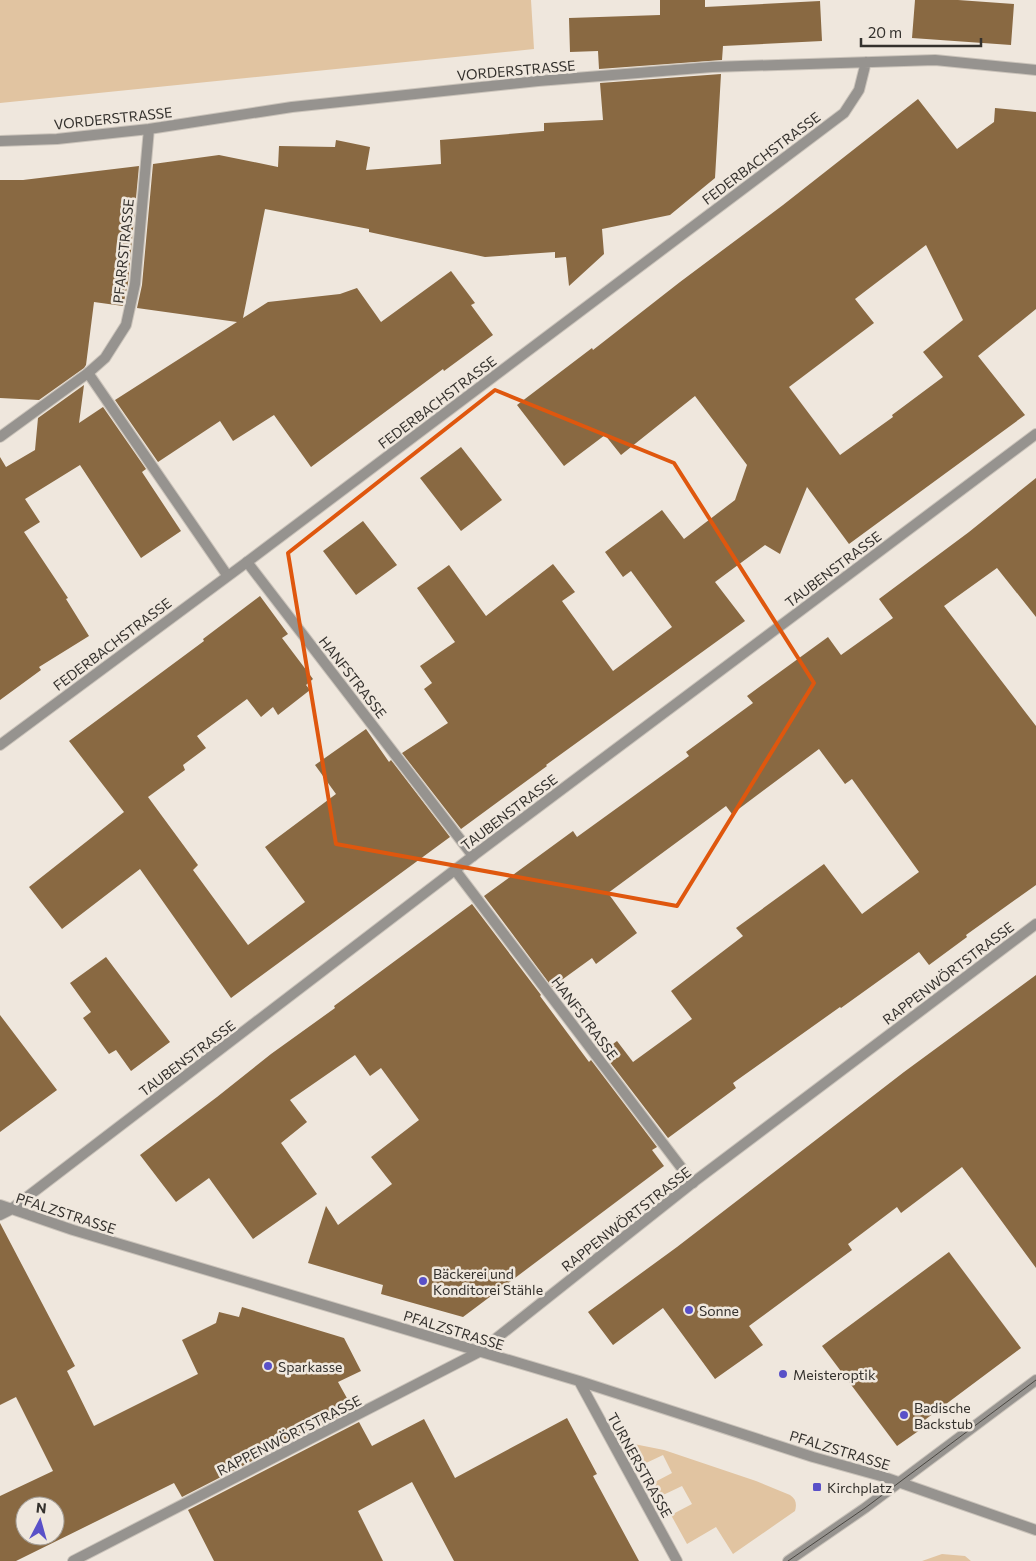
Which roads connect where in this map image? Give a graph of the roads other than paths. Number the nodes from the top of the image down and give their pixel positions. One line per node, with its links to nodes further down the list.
1 (866, 62): 2 (street, VORDERSTRASSE); 3 (street, VORDERSTRASSE); 8 (street, FEDERBACHSTRASSE)
2 (1036, 70)
3 (149, 130): 4 (street, VORDERSTRASSE); 5 (street, PFARRSTRASSE)
4 (0, 141)
5 (88, 373): 7 (street, PFARRSTRASSE); 9 (street)
6 (1036, 434): 11 (street, TAUBENSTRASSE)
7 (0, 437)
8 (247, 562): 9 (street, FEDERBACHSTRASSE); 11 (street, HANFSTRASSE)
9 (227, 575): 10 (street, FEDERBACHSTRASSE)
10 (0, 745)
11 (473, 856): 12 (street, TAUBENSTRASSE)
12 (455, 870): 14 (street, HANFSTRASSE); 16 (street, TAUBENSTRASSE)
13 (1036, 924): 14 (street, RAPPENWÖRTSTRASSE)
14 (693, 1183): 18 (street, RAPPENWÖRTSTRASSE)
15 (0, 1205): 16 (street, PFALZSTRASSE)
16 (10, 1210): 17 (street, TAUBENSTRASSE); 18 (street, PFALZSTRASSE)
17 (0, 1215)
18 (479, 1352): 20 (street, PFALZSTRASSE); 23 (street, RAPPENWÖRTSTRASSE)
19 (1036, 1380): 21 (street)
20 (579, 1381): 21 (street, PFALZSTRASSE); 24 (street, TURNERSTRASSE)
21 (899, 1482): 22 (street, PFALZSTRASSE); 25 (street)
22 (1036, 1530)
23 (73, 1561)
24 (677, 1561)
25 (788, 1561)

